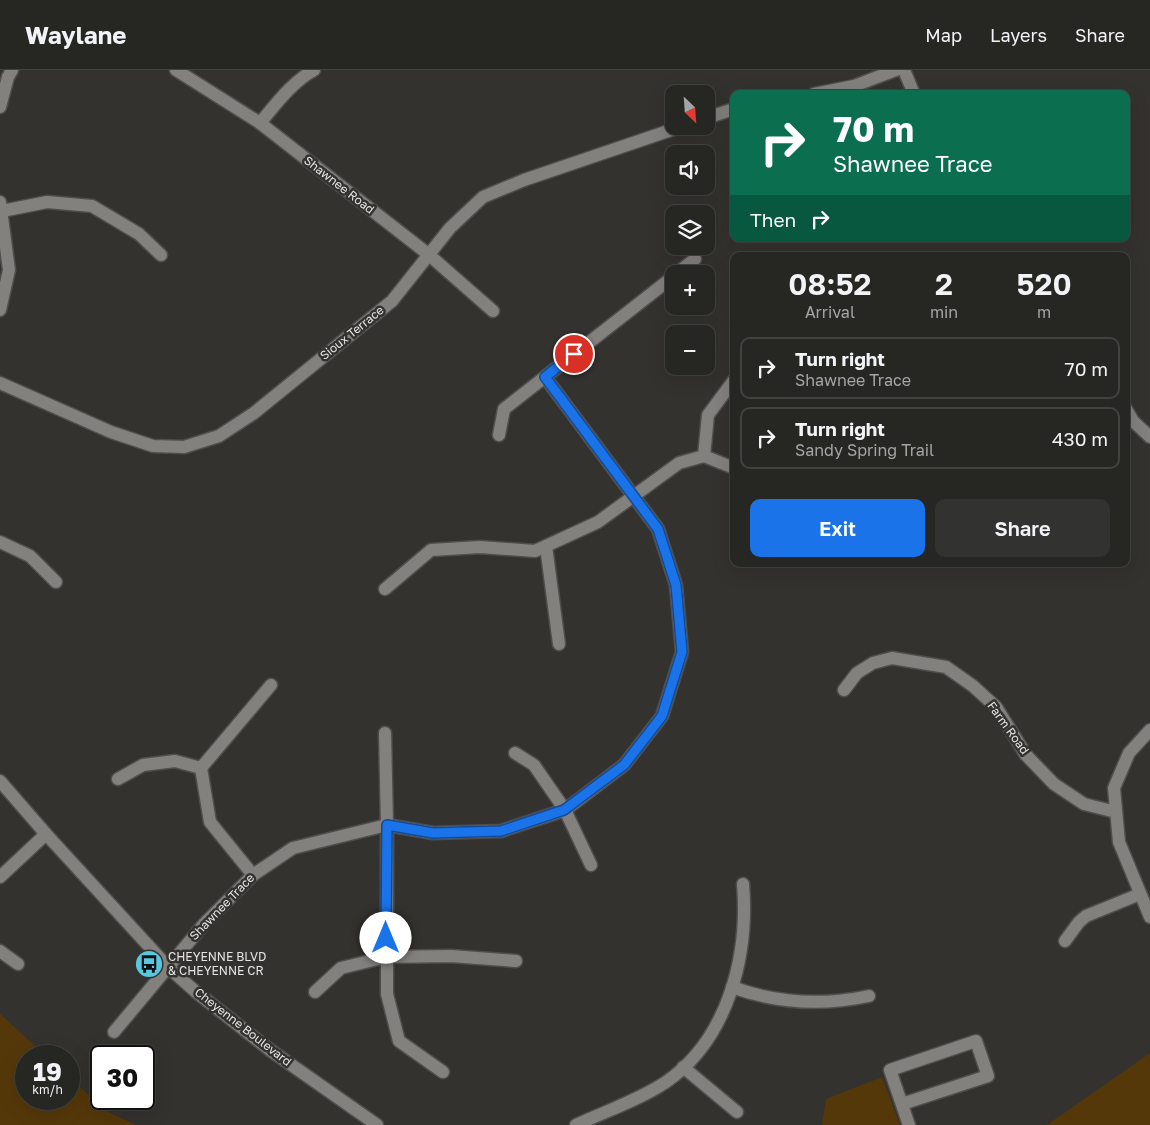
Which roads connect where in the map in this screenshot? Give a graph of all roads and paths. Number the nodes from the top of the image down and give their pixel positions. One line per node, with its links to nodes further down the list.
1 (12, 70): 8 (street)
2 (176, 70): 11 (street, Shawnee Road)
3 (314, 70): 11 (street)
4 (896, 70): 6 (street)
5 (904, 70): 7 (street)
6 (834, 90)
7 (912, 90)
8 (0, 107)
9 (730, 110): 10 (street)
10 (715, 115)
11 (260, 123): 14 (street, Shawnee Road)
12 (665, 132): 14 (street, Sioux Terrace)
13 (1, 206): 15 (street); 19 (street)
14 (428, 254): 20 (street, Shawnee Road); 22 (street, Sioux Terrace)
15 (161, 255)
16 (695, 259): 17 (street)
17 (688, 265)
18 (665, 283): 21 (street)
19 (0, 310)
20 (493, 311)
21 (545, 377): 25 (street); 29 (street, Shawnee Trace)
22 (0, 383)
23 (730, 385): 27 (street)
24 (1130, 421): 26 (street)
25 (499, 436)
26 (1150, 437)
27 (704, 456): 28 (street); 29 (street)
28 (730, 466)
29 (634, 495): 31 (street); 43 (street, Shawnee Trace)
30 (0, 542): 32 (street)
31 (546, 546): 33 (street); 34 (street)
32 (56, 582)
33 (384, 589)
34 (559, 644)
35 (271, 685): 40 (street)
36 (844, 690): 44 (street, Farm Road)
37 (1150, 730): 44 (street)
38 (385, 733): 45 (street)
39 (514, 753): 43 (street)
40 (201, 768): 41 (street); 48 (street)
41 (118, 779)
42 (0, 781): 46 (street, Cheyenne Boulevard)
43 (564, 810): 45 (street, Shawnee Trace); 47 (street)
44 (1116, 812): 51 (street)
45 (387, 825): 48 (street, Shawnee Trace); 55 (street)
46 (46, 834): 49 (street); 58 (street, Cheyenne Boulevard)
47 (591, 865)
48 (253, 875): 58 (street, Shawnee Trace)
49 (0, 877)
50 (743, 884): 59 (street)
51 (1140, 894): 52 (street); 53 (street)
52 (1150, 917)
53 (1065, 941)
54 (0, 951): 57 (street)
55 (386, 957): 56 (street); 60 (street); 64 (street)
56 (516, 961)
57 (18, 964)
58 (168, 967): 62 (street, Shawnee Trace); 68 (street, Cheyenne Boulevard)
59 (732, 987): 61 (street); 63 (street)
60 (315, 992)
61 (870, 996)
62 (114, 1032)
63 (683, 1067): 66 (street); 67 (street)
64 (443, 1072)
65 (902, 1104): 65 (street); 70 (street)
66 (737, 1112)
67 (603, 1119): 69 (street)
68 (377, 1125)
69 (576, 1125)
70 (909, 1125)

